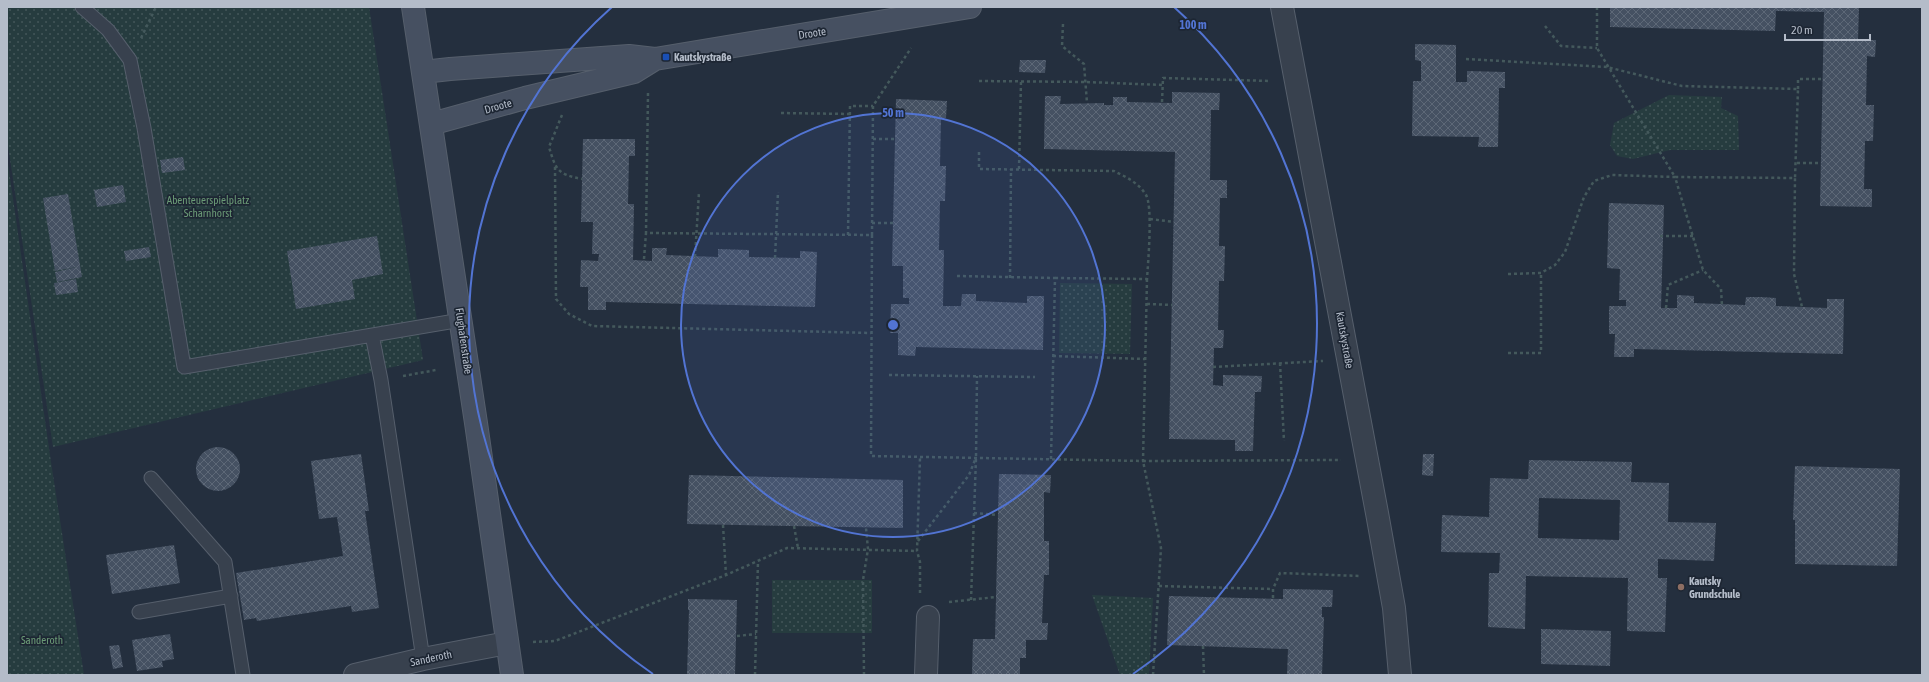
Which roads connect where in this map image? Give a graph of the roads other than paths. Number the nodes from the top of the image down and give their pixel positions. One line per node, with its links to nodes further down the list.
1 (82, 7): 10 (lane)
2 (413, 7): 7 (street, Flughafenstraße)
3 (970, 7): 5 (street, Droote)
4 (1282, 7): 21 (street, Kautskystraße)
5 (913, 12): 6 (street, Droote)
6 (655, 59): 7 (street, Droote); 8 (street, Droote)
7 (423, 72): 8 (street, Flughafenstraße)
8 (431, 124): 9 (street, Flughafenstraße)
9 (461, 320): 10 (lane); 15 (street, Flughafenstraße)
10 (372, 335): 16 (lane)
11 (151, 478): 12 (lane)
12 (231, 596): 13 (lane); 17 (lane)
13 (139, 612)
14 (928, 617): 20 (street)
15 (507, 643): 16 (street, Sanderoth); 19 (street, Flughafenstraße)
16 (423, 659): 18 (street, Sanderoth)
17 (243, 675)
18 (355, 675)
19 (512, 675)
20 (926, 675)
21 (1400, 675)

